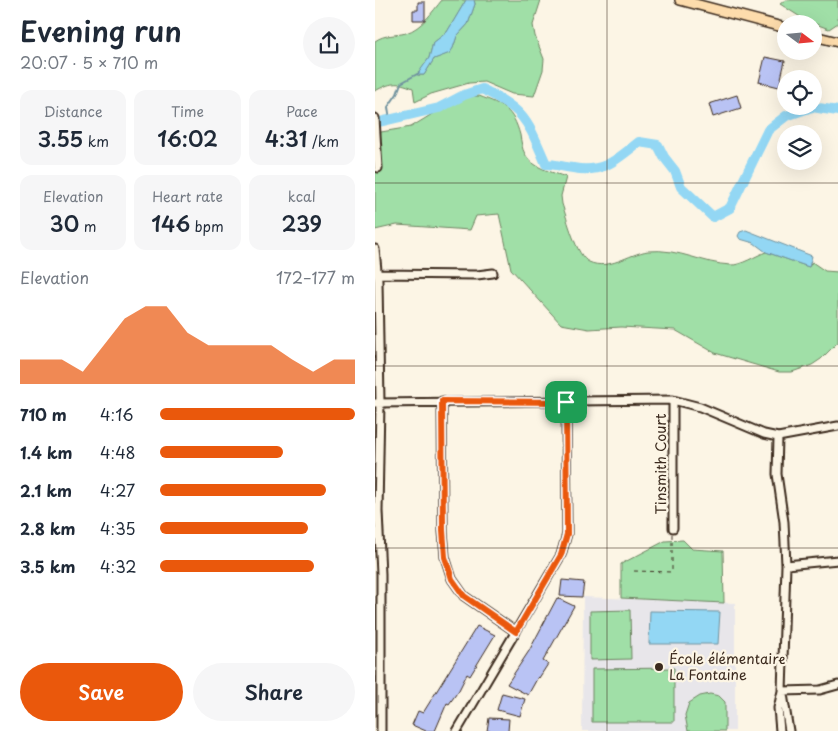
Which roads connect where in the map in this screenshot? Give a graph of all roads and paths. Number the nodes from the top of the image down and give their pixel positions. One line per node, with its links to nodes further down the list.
1 (680, 0): 2 (main road)
2 (777, 26)
3 (823, 38): 4 (main road)
4 (838, 42)
5 (375, 118): 6 (street)
6 (376, 136): 7 (street)
7 (378, 168)
8 (375, 249): 10 (street)
9 (493, 273): 10 (street)
10 (378, 274): 11 (street)
11 (377, 310): 15 (street)
12 (673, 400): 14 (street); 17 (street); 19 (street, Tinsmith Court)
13 (442, 401): 14 (street); 15 (street); 23 (street)
14 (566, 402): 23 (street)
15 (378, 403): 18 (street)
16 (838, 426): 17 (street)
17 (778, 437): 21 (street)
18 (376, 511): 26 (street)
19 (673, 528): 22 (path)
20 (838, 560): 21 (street)
21 (786, 565): 25 (street)
22 (634, 571)
23 (516, 632): 27 (street)
24 (838, 686): 25 (street)
25 (782, 691): 28 (street); 29 (street)
26 (381, 731)
27 (457, 731)
28 (780, 731)
29 (789, 731)

